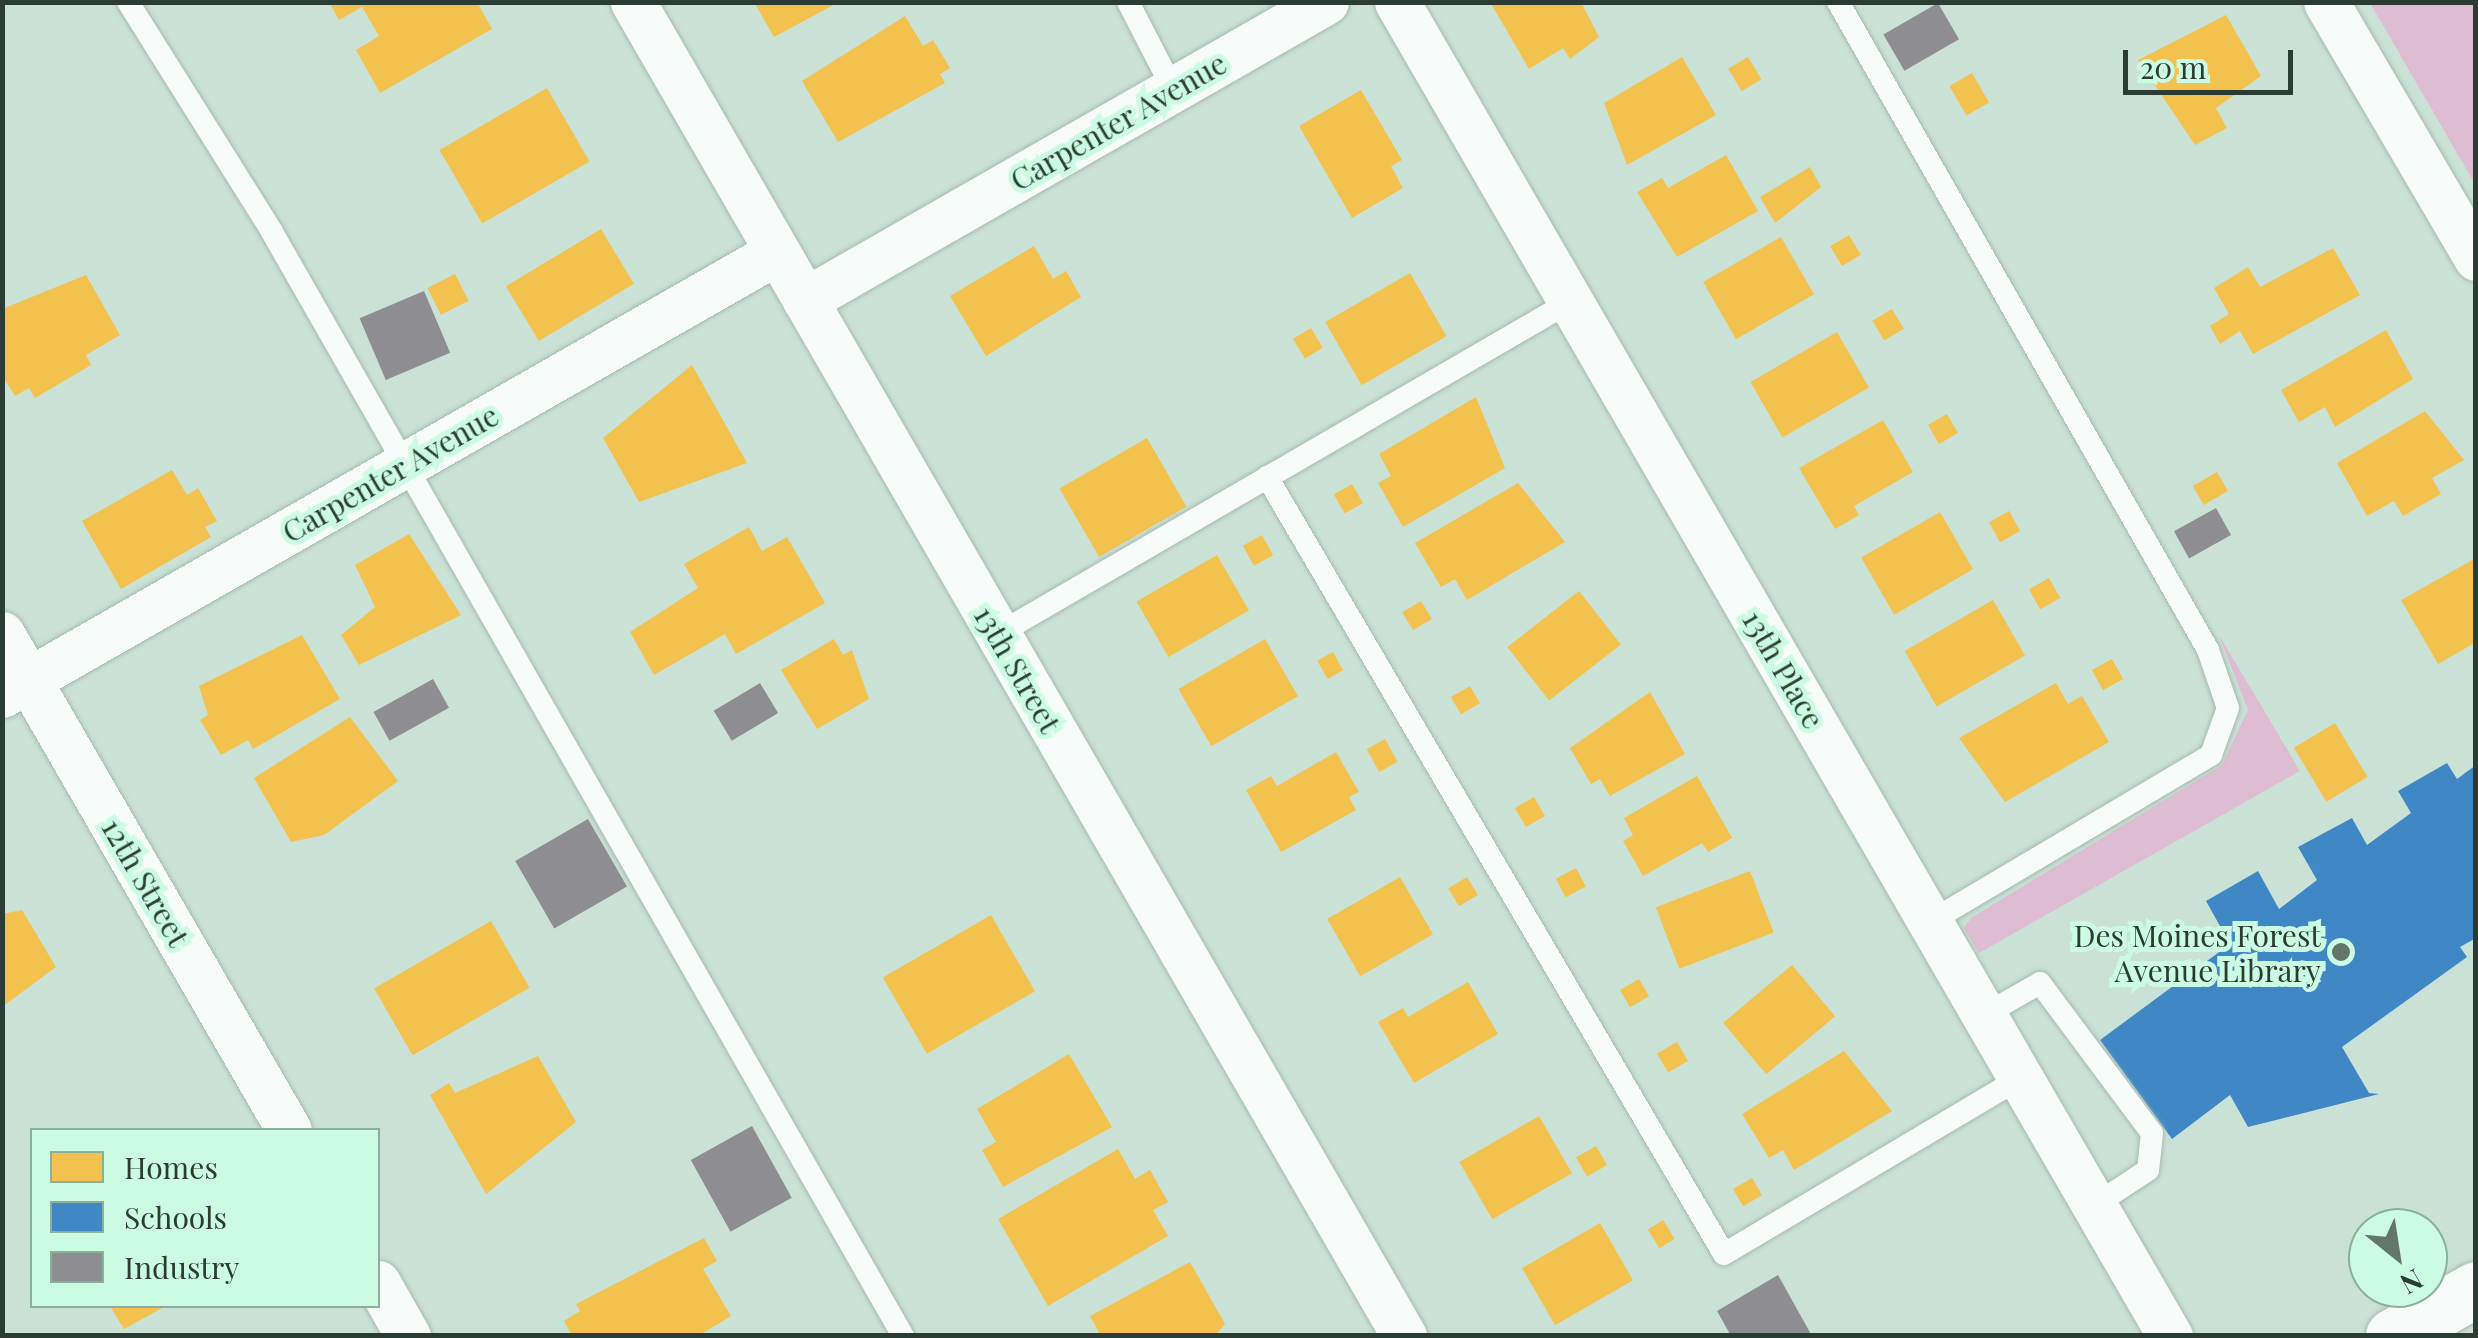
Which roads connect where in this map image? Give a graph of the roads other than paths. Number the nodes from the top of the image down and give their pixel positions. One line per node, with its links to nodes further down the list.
1 (128, 2): 13 (lane)
2 (633, 2): 9 (street, 13th Street)
3 (1128, 2): 8 (lane)
4 (1326, 2): 8 (street, Carpenter Avenue)
5 (1397, 2): 12 (street, 13th Place)
6 (1838, 2): 18 (lane)
7 (2326, 2): 10 (street)
8 (1173, 89): 11 (street, Carpenter Avenue)
9 (778, 252): 11 (street, 13th Street); 13 (street, Carpenter Avenue)
10 (2476, 258)
11 (805, 300): 16 (street, 13th Street)
12 (1571, 301): 14 (lane); 18 (street, 13th Place)
13 (399, 468): 17 (street, Carpenter Avenue); 26 (lane)
14 (1267, 477): 16 (lane); 20 (lane)
15 (2, 634): 17 (street, 12th Street)
16 (998, 634): 27 (street, 13th Street)
17 (16, 688): 21 (street, 12th Street)
18 (1930, 922): 19 (street, 13th Place)
19 (1984, 1015): 20 (street, 13th Place); 22 (lane)
20 (2020, 1078): 22 (street, 13th Place)
21 (289, 1128)
22 (2095, 1205): 28 (street, 13th Place)
23 (380, 1287): 25 (street)
24 (2476, 1288): 29 (street)
25 (408, 1336)
26 (903, 1336)
27 (1404, 1336)
28 (2170, 1336)
29 (2394, 1336)

